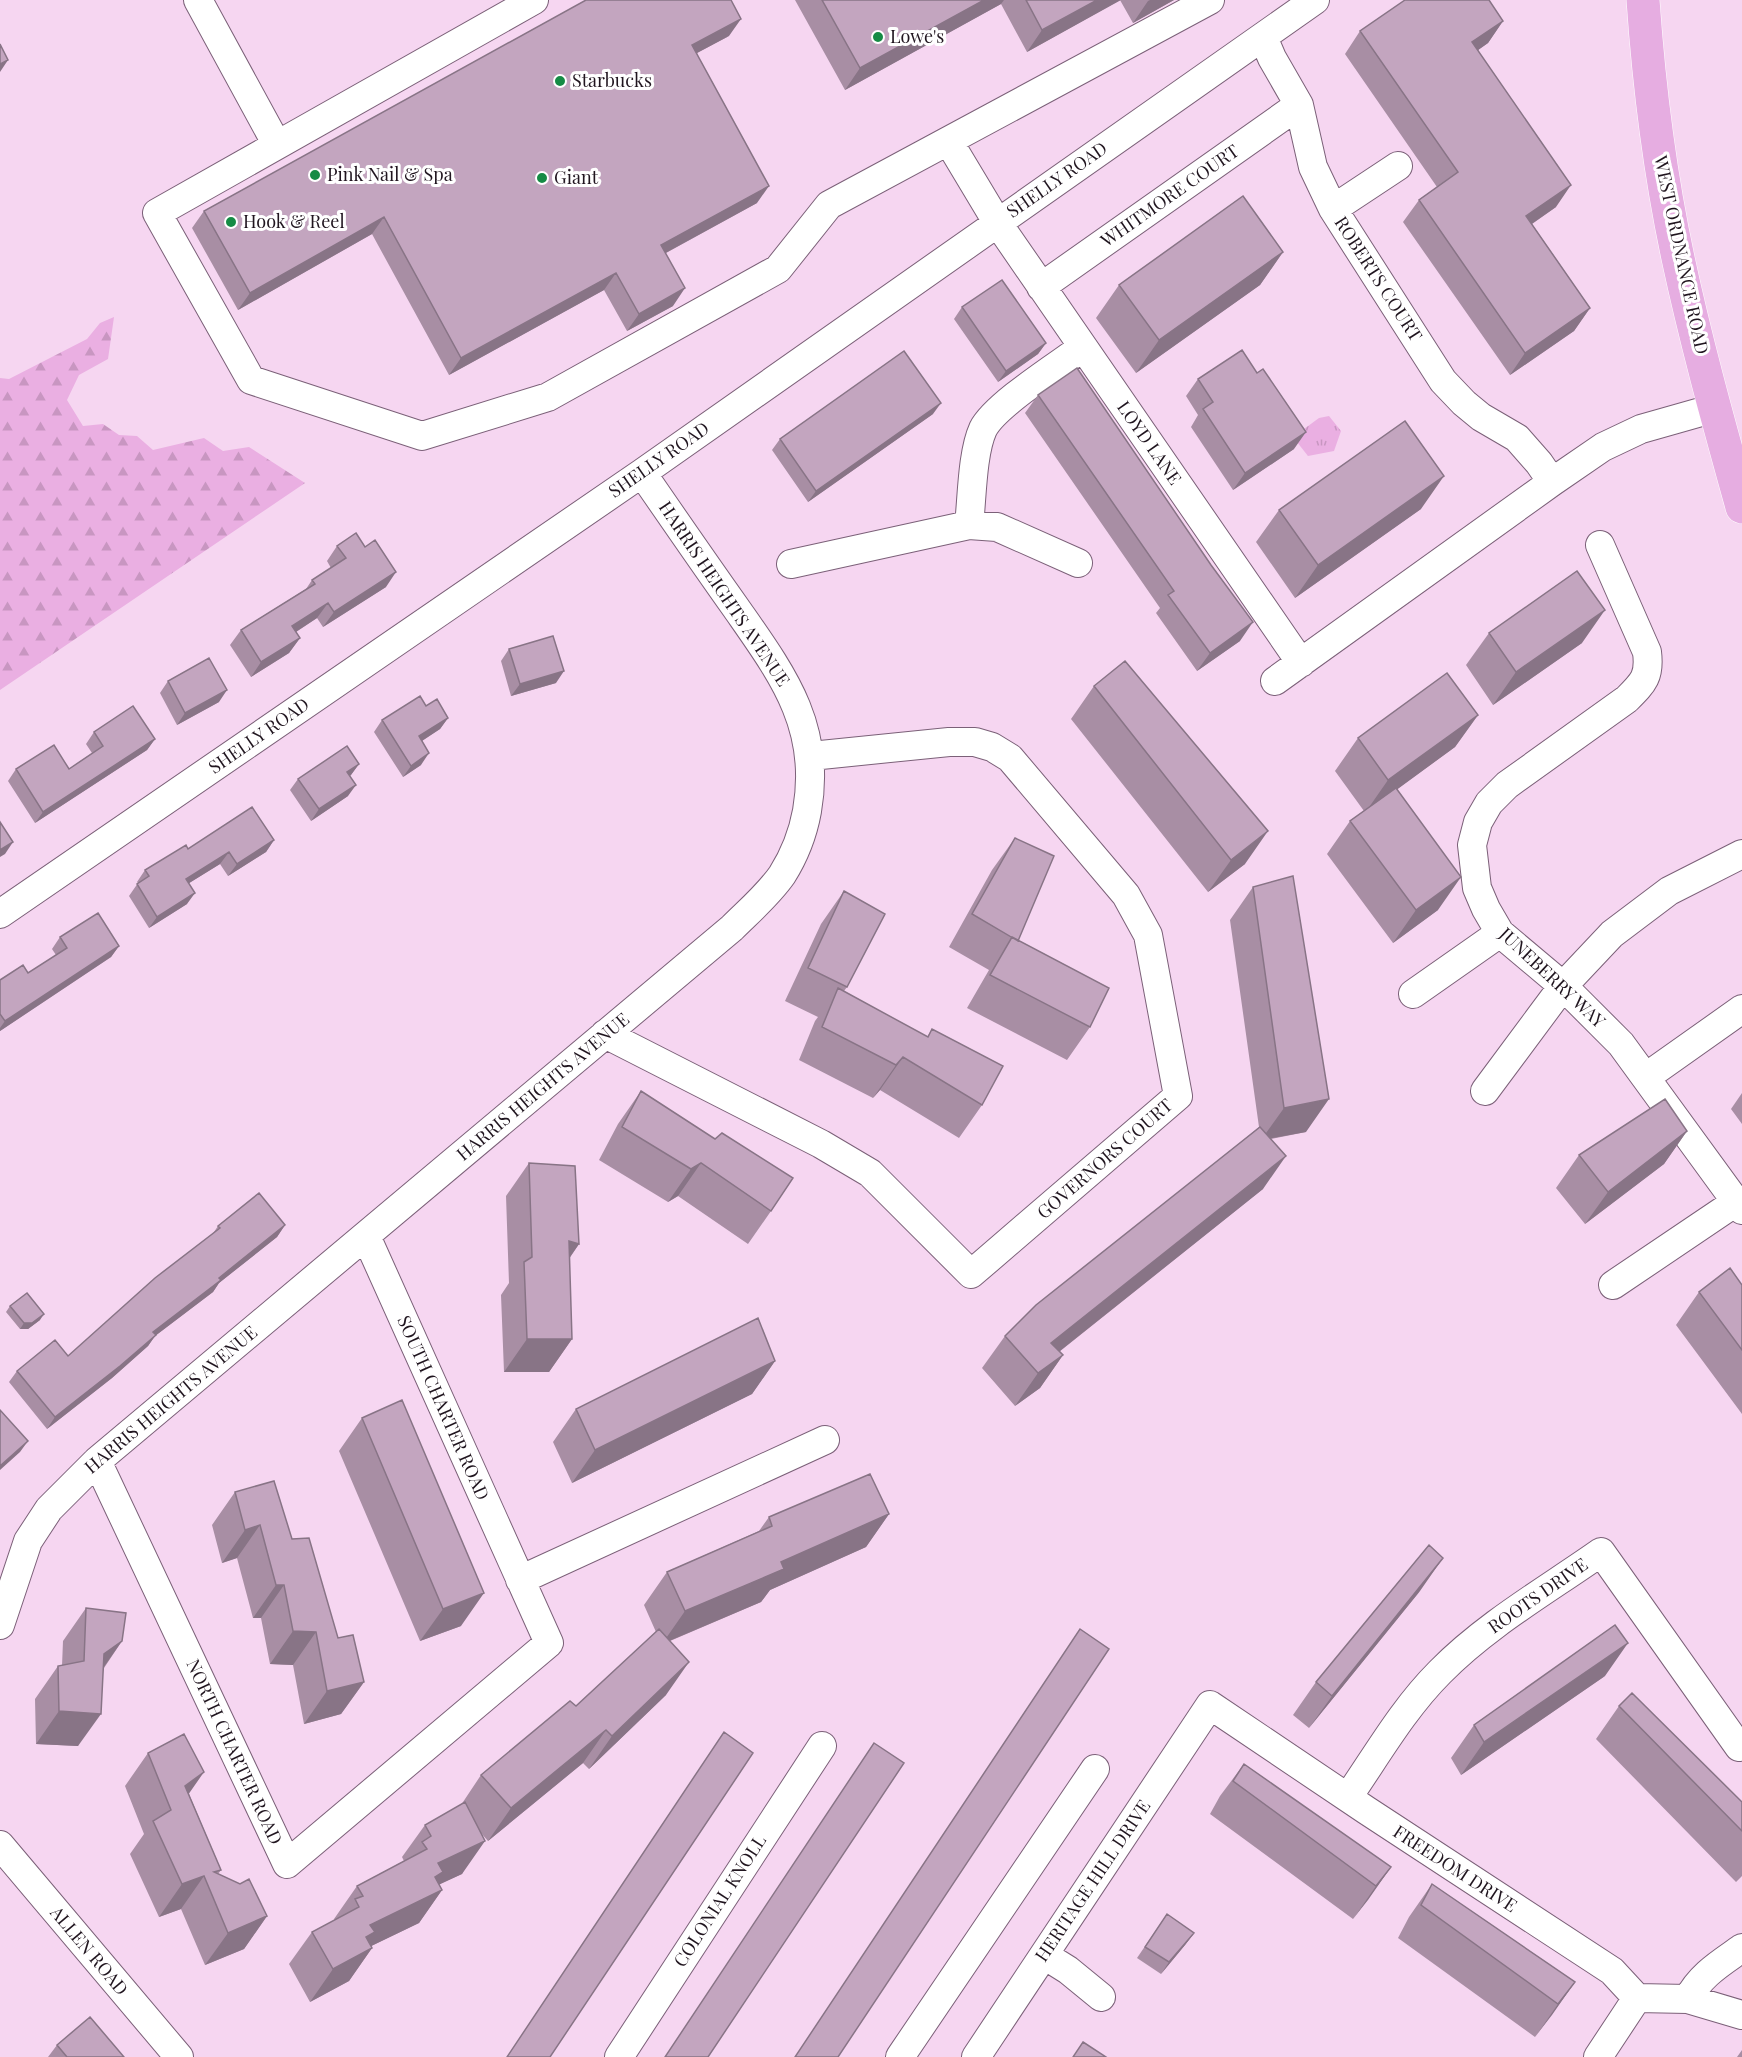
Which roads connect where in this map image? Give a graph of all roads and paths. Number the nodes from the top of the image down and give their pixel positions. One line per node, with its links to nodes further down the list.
1 (198, 0): 9 (street)
2 (534, 0): 9 (street)
3 (1210, 0): 8 (street)
4 (1315, 0): 6 (street, SHELLY ROAD)
5 (1643, 0): 15 (main road, WEST ORDNANCE ROAD)
6 (1263, 37): 7 (street, ROBERTS COURT); 12 (street, SHELLY ROAD)
7 (1299, 105): 11 (street, ROBERTS COURT); 13 (street, WHITMORE COURT)
8 (949, 142): 9 (street); 12 (street, LOYD LANE)
9 (278, 145)
10 (1398, 166): 11 (street)
11 (1333, 209): 17 (street, ROBERTS COURT)
12 (997, 222): 13 (street, LOYD LANE); 16 (street, SHELLY ROAD)
13 (1041, 287): 14 (street, LOYD LANE)
14 (1083, 347): 19 (street); 23 (street, LOYD LANE)
15 (1714, 408): 17 (street); 18 (main road, WEST ORDNANCE ROAD)
16 (642, 473): 25 (street, HARRIS HEIGHTS AVENUE); 27 (street, SHELLY ROAD)
17 (1552, 482): 23 (street)
18 (1742, 507)
19 (969, 525): 21 (street); 22 (street)
20 (1600, 545): 28 (street, JUNEBERRY WAY)
21 (1078, 563)
22 (791, 564)
23 (1301, 663): 24 (street)
24 (1275, 681)
25 (811, 756): 32 (street, HARRIS HEIGHTS AVENUE); 32 (street, GOVERNORS COURT)
26 (1742, 854): 29 (street)
27 (0, 914)
28 (1500, 933): 29 (street, JUNEBERRY WAY); 30 (street)
29 (1563, 986): 33 (street, JUNEBERRY WAY); 34 (street)
30 (1413, 994)
31 (1742, 1009): 33 (street)
32 (605, 1034): 36 (street, HARRIS HEIGHTS AVENUE)
33 (1646, 1077): 35 (street, JUNEBERRY WAY)
34 (1485, 1091)
35 (1739, 1206): 37 (street)
36 (366, 1236): 39 (street, HARRIS HEIGHTS AVENUE); 40 (street, SOUTH CHARTER ROAD)
37 (1613, 1285)
38 (825, 1440): 40 (street)
39 (97, 1461): 41 (street, HARRIS HEIGHTS AVENUE); 42 (street, NORTH CHARTER ROAD)
40 (520, 1580): 42 (street, SOUTH CHARTER ROAD)
41 (0, 1625)
42 (549, 1643)
43 (1210, 1705): 47 (street, FREEDOM DRIVE); 50 (street, HERITAGE HILL DRIVE)
44 (822, 1746): 57 (street, COLONIAL KNOLL)
45 (1739, 1747): 47 (street, ROOTS DRIVE)
46 (1095, 1769): 55 (street)
47 (1348, 1797): 52 (street, FREEDOM DRIVE)
48 (0, 1845): 56 (street, ALLEN ROAD)
49 (1742, 1948): 53 (street)
50 (1044, 1955): 51 (street); 58 (street, HERITAGE HILL DRIVE)
51 (1101, 1997)
52 (1637, 1998): 53 (street); 59 (street)
53 (1688, 1999): 54 (street)
54 (1742, 2015)
55 (910, 2054)
56 (179, 2057)
57 (619, 2057)
58 (976, 2057)
59 (1598, 2057)

